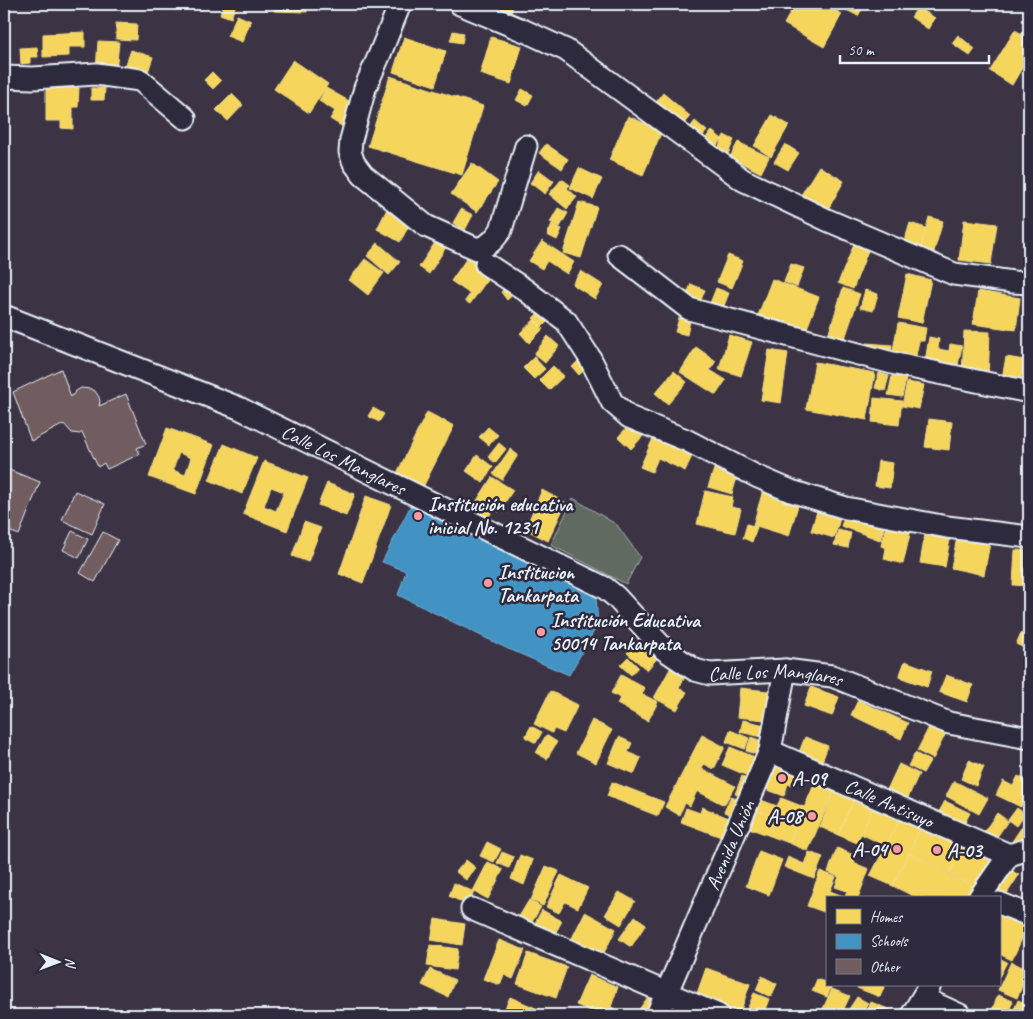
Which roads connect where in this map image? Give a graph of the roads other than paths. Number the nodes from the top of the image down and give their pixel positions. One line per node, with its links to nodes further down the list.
1 (400, 4): 5 (street)
2 (460, 4): 8 (street)
3 (4, 78): 4 (street)
4 (185, 118)
5 (526, 146)
6 (619, 255): 10 (street)
7 (486, 264): 11 (street)
8 (1029, 283)
9 (4, 316): 12 (street, Calle Los Manglares)
10 (1029, 392)
11 (1029, 537)
12 (785, 670): 13 (street, Calle Los Manglares); 14 (street, Avenida Unión)
13 (1029, 738)
14 (770, 751): 16 (street, Calle Antisuyo); 21 (street, Avenida Unión)
15 (1029, 849): 16 (street)
16 (1009, 855): 17 (street)
17 (988, 896)
18 (1000, 904): 20 (street)
19 (472, 909): 21 (street)
20 (1029, 915)
21 (667, 993): 23 (street, Avenida Unión); 24 (street)
22 (922, 999): 25 (street)
23 (657, 1015)
24 (718, 1015)
25 (960, 1015)

